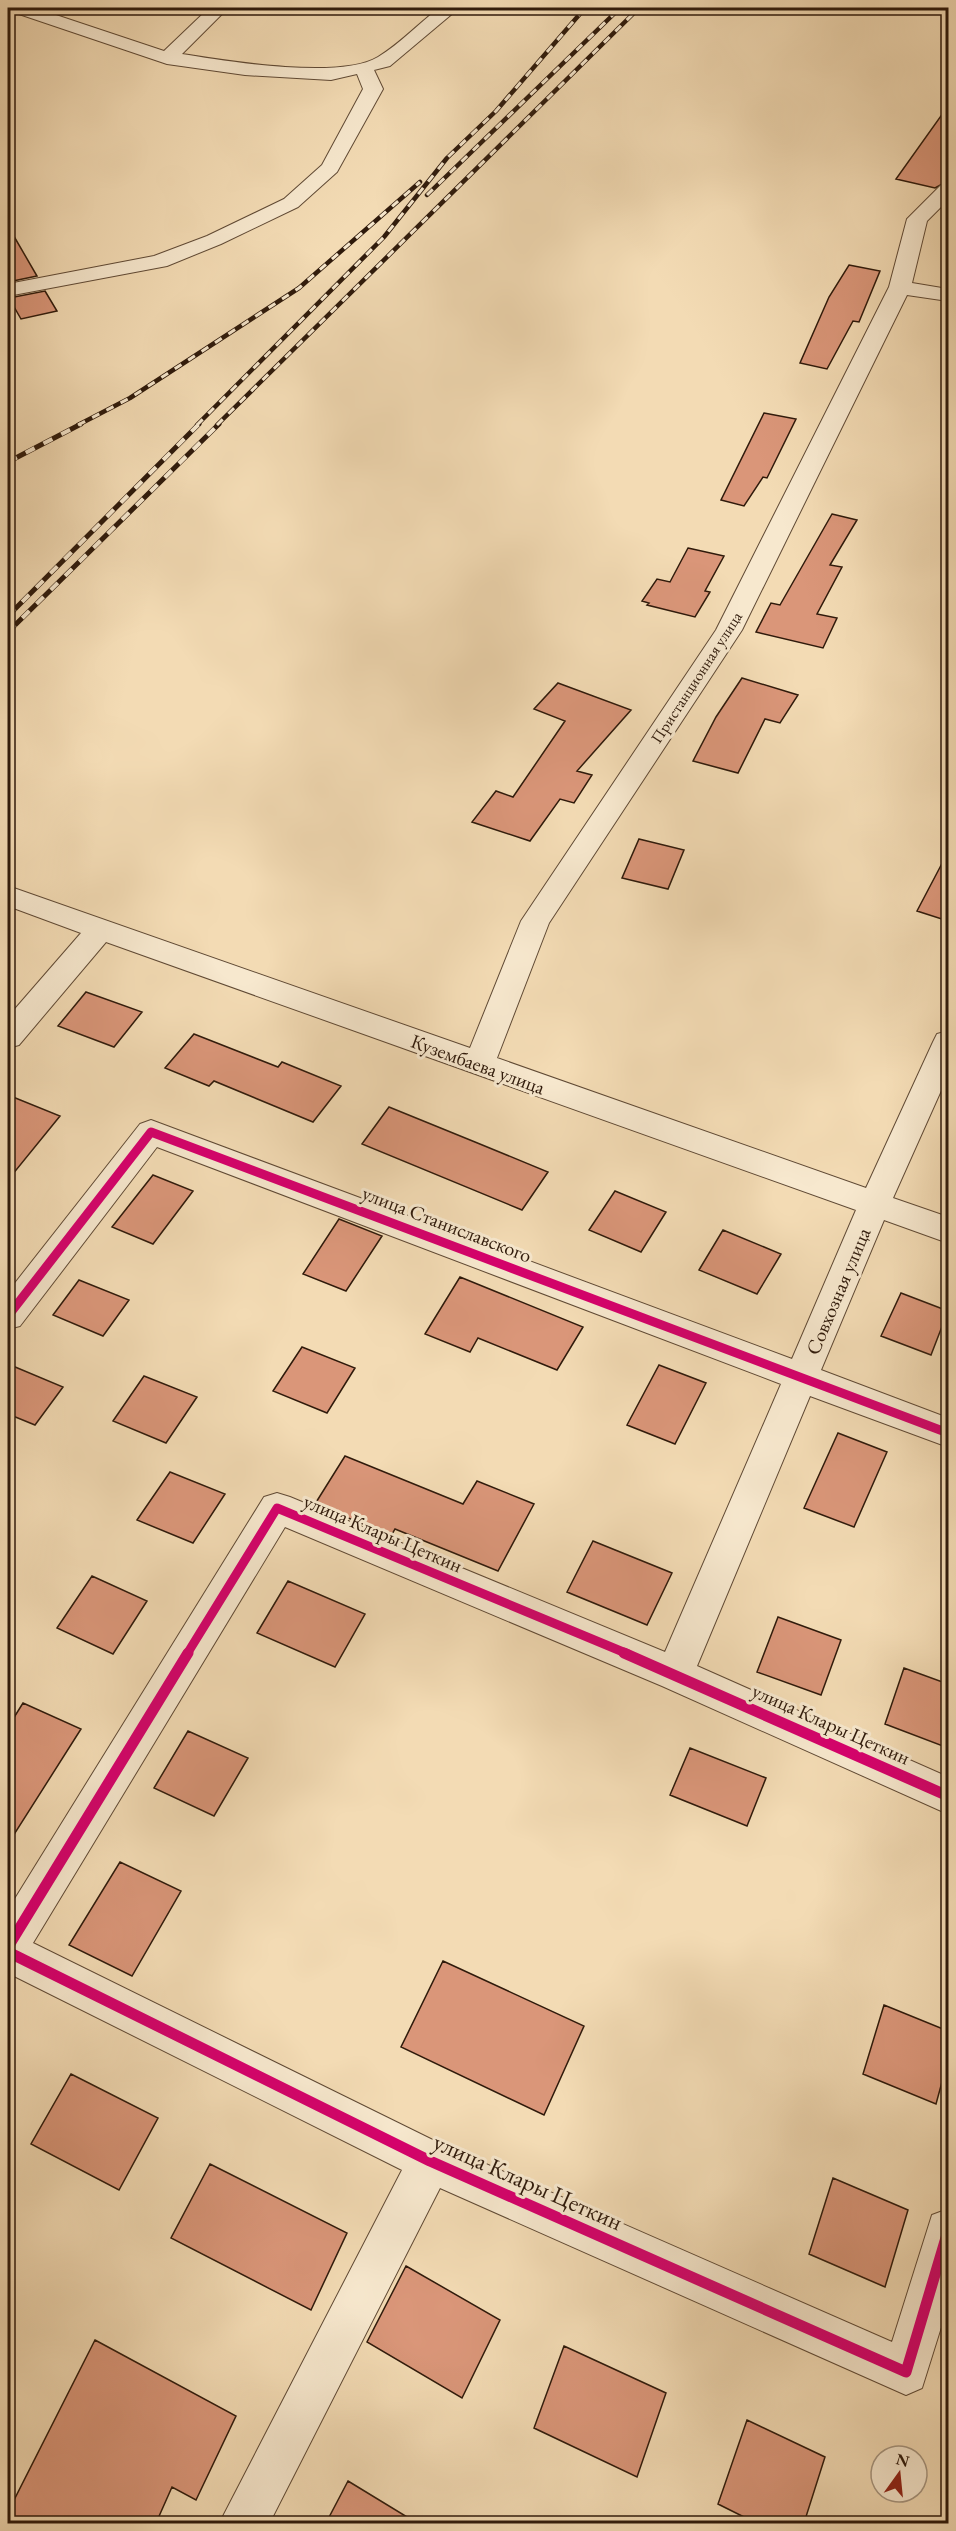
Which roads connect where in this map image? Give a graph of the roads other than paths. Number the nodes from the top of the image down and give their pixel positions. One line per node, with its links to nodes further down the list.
1 (19, 8): 4 (street)
2 (219, 8): 4 (street)
3 (450, 8): 5 (street)
4 (167, 58): 5 (street)
5 (363, 67): 8 (street)
6 (948, 189): 7 (street, Пристанционная улица)
7 (900, 287): 9 (street); 14 (street, Пристанционная улица)
8 (8, 290)
9 (948, 296)
10 (8, 896): 11 (street, Кузембаева улица)
11 (101, 928): 12 (street); 14 (street, Кузембаева улица)
12 (8, 1037)
13 (948, 1042): 15 (street, Совхозная улица)
14 (479, 1065): 15 (street, Кузембаева улица)
15 (875, 1203): 16 (street, Кузембаева улица); 18 (street, Совхозная улица)
16 (948, 1230)
17 (8, 1316): 18 (street, улица Станиславского)
18 (801, 1378): 19 (street, улица Станиславского); 20 (street, Совхозная улица)
19 (948, 1433)
20 (675, 1674): 21 (street, улица Клары Цеткин); 22 (street, улица Клары Цеткин)
21 (948, 1796)
22 (8, 1947)
23 (8, 1952): 24 (street, улица Клары Цеткин)
24 (430, 2161): 25 (street, улица Клары Цеткин); 26 (street, улица Клары Цеткин)
25 (948, 2231)
26 (243, 2523)

